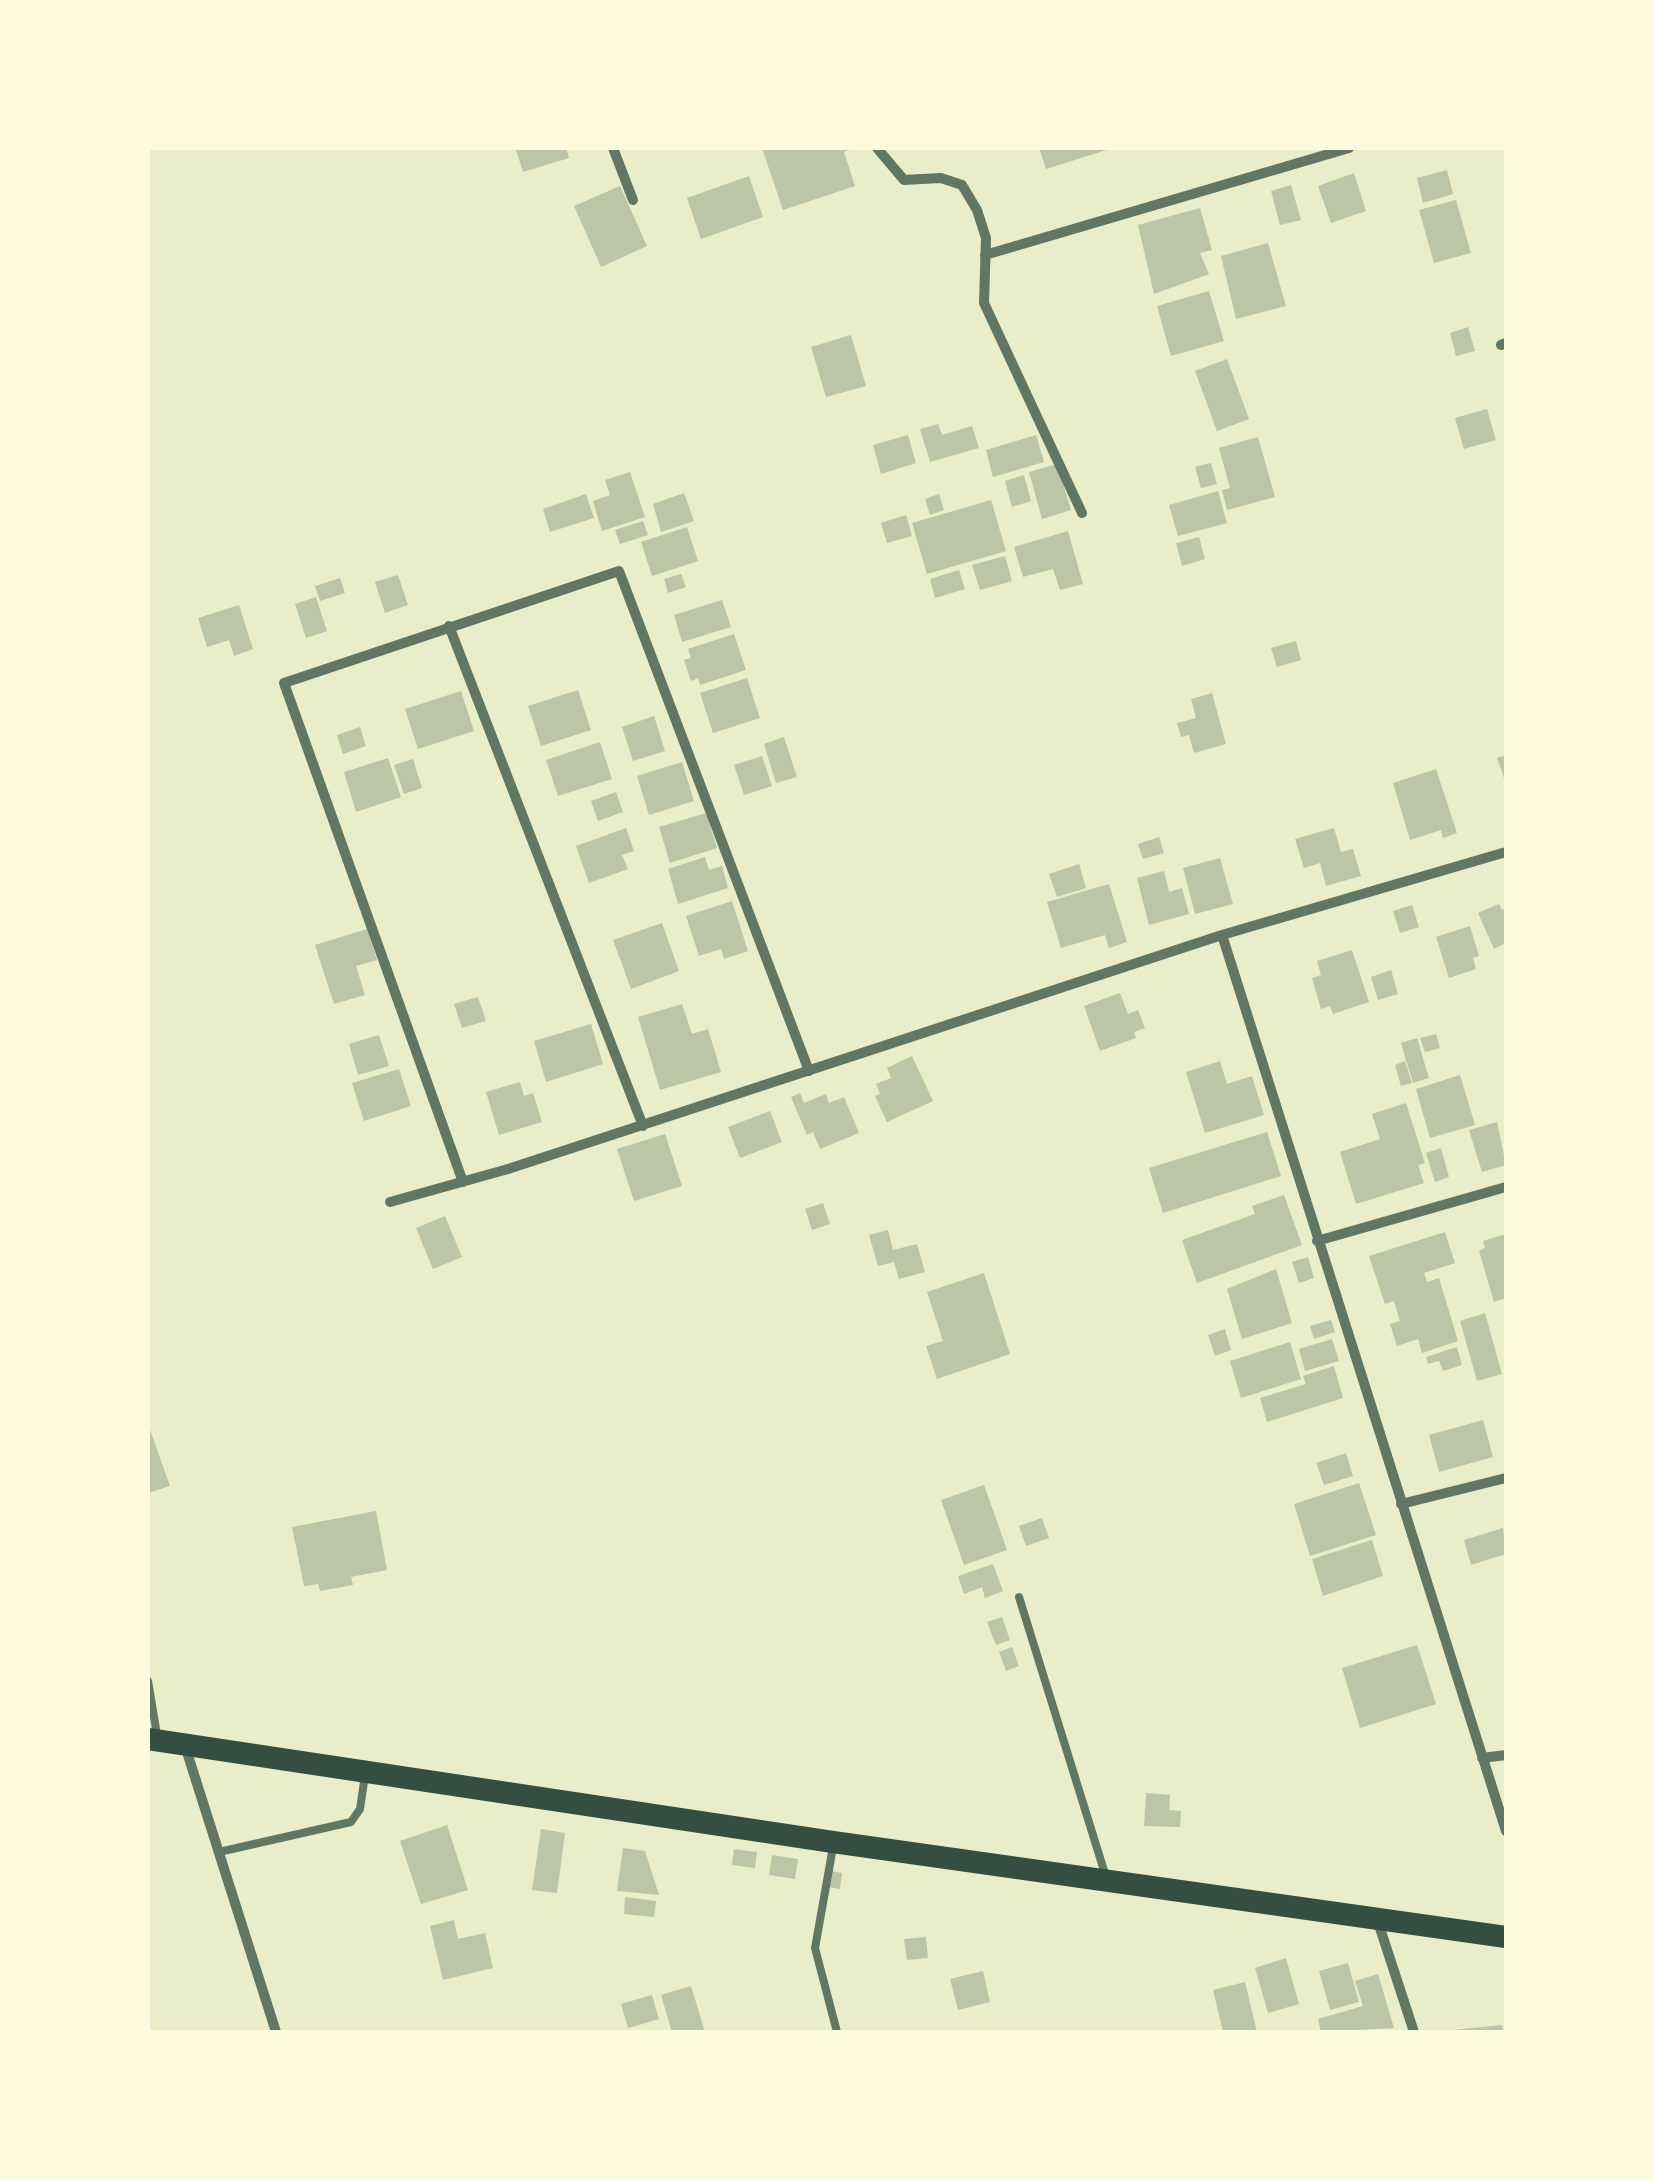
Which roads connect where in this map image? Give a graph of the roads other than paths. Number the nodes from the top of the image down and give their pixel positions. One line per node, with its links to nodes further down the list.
1 (613, 148): 4 (street)
2 (876, 148): 5 (street)
3 (1349, 148): 5 (street)
4 (633, 200)
5 (984, 254): 6 (street)
6 (1082, 514)
7 (449, 626): 10 (street); 11 (street); 12 (street)
8 (1506, 852): 9 (street)
9 (1222, 936): 10 (street); 15 (street)
10 (809, 1071): 11 (street)
11 (643, 1126): 12 (street)
12 (464, 1182): 14 (street)
13 (1506, 1188): 15 (street)
14 (390, 1202)
15 (1318, 1241): 17 (street)
16 (1506, 1478): 17 (street)
17 (1402, 1504): 23 (street)
18 (1020, 1597): 28 (lane)
19 (148, 1681): 20 (lane)
20 (153, 1740): 21 (highway)
21 (185, 1744): 24 (highway); 27 (street)
22 (1506, 1754): 23 (street)
23 (1482, 1758): 25 (street)
24 (366, 1772): 26 (highway); 27 (lane)
25 (1506, 1831)
26 (834, 1842): 28 (highway); 32 (lane)
27 (219, 1852): 31 (street)
28 (1107, 1881): 29 (highway)
29 (1377, 1919): 30 (highway); 33 (street)
30 (1506, 1936)
31 (276, 2032)
32 (837, 2032)
33 (1414, 2032)

